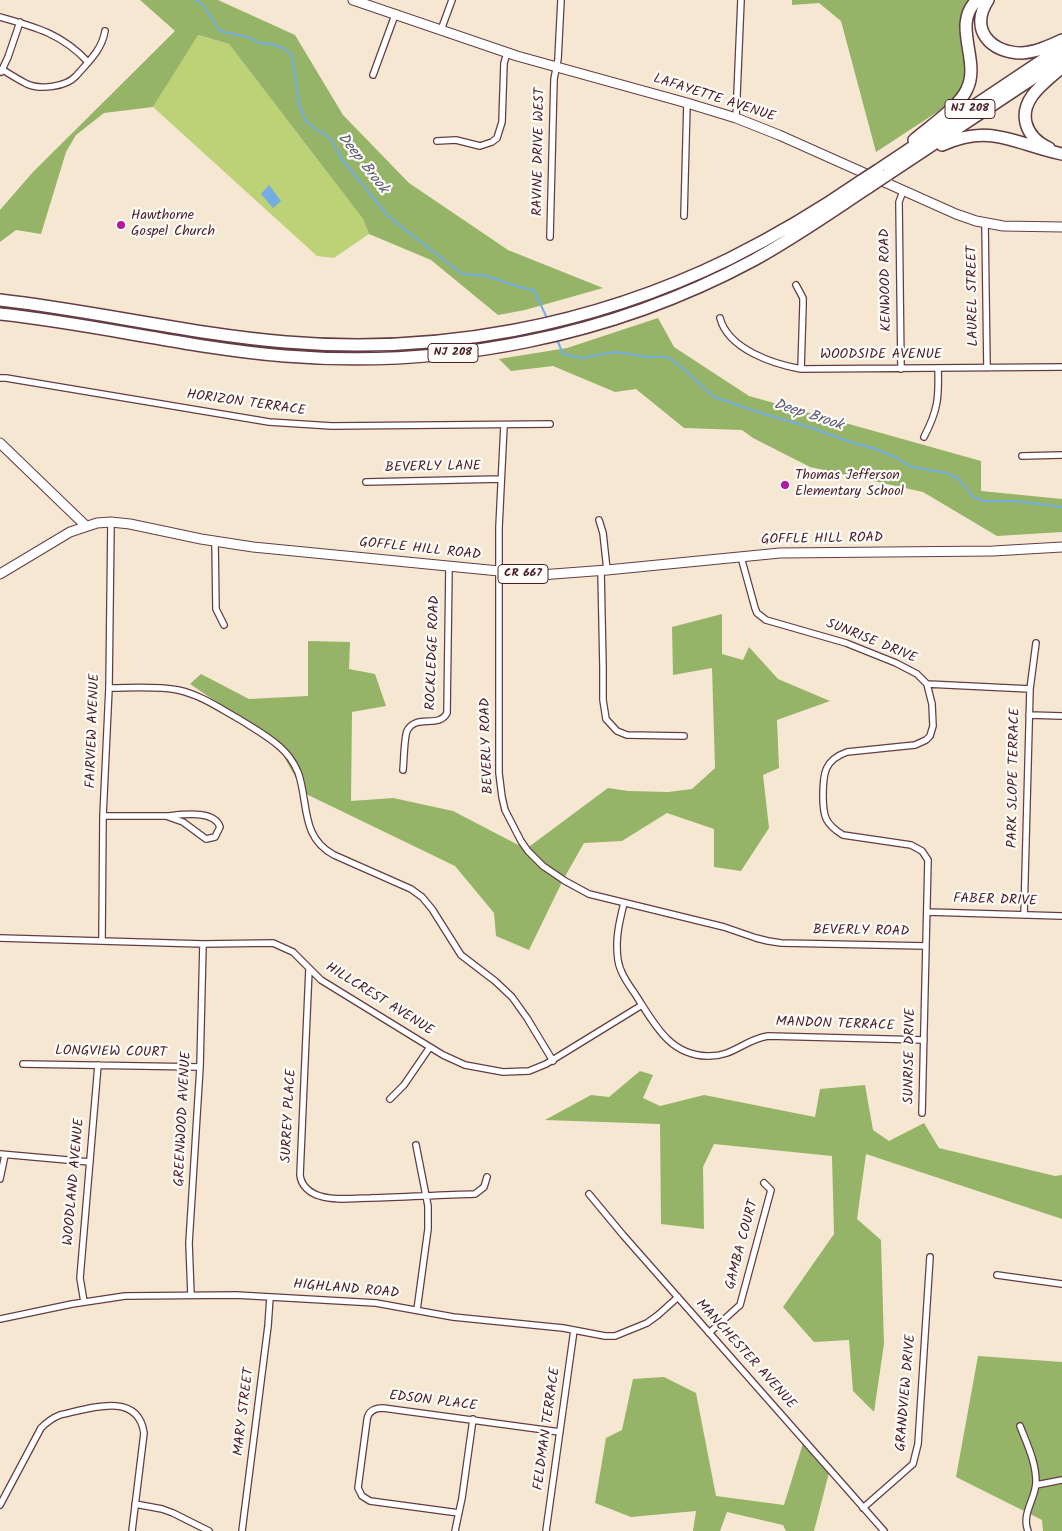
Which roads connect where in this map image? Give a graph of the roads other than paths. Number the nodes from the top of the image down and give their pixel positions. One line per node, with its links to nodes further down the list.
1 (354, 0): 7 (main road, LAFAYETTE AVENUE)
2 (452, 0): 10 (street)
3 (561, 0): 18 (street, RAVINE DRIVE WEST)
4 (741, 0): 22 (street)
5 (977, 0): 26 (highway)
6 (988, 0): 12 (highway)
7 (394, 15): 10 (main road, LAFAYETTE AVENUE); 20 (street)
8 (0, 17): 9 (street)
9 (20, 22): 16 (street); 19 (street)
10 (441, 30): 14 (main road, LAFAYETTE AVENUE)
11 (105, 31): 16 (street)
12 (1062, 40)
13 (1062, 47): 26 (highway, NJ 208)
14 (507, 53): 18 (main road, LAFAYETTE AVENUE); 23 (street)
15 (1062, 59): 25 (highway, NJ 208)
16 (88, 62): 19 (street)
17 (1062, 67): 24 (highway)
18 (555, 68): 21 (main road, LAFAYETTE AVENUE); 32 (street, RAVINE DRIVE WEST)
19 (1, 71)
20 (373, 75)
21 (687, 103): 22 (main road, LAFAYETTE AVENUE); 29 (street)
22 (736, 118): 28 (main road, LAFAYETTE AVENUE)
23 (437, 141)
24 (1062, 154): 25 (highway)
25 (911, 159): 26 (highway, NJ 208)
26 (883, 172): 27 (highway, NJ 208, bridge)
27 (865, 184): 34 (highway, NJ 208); 35 (highway, NJ 208)
28 (903, 191): 30 (main road, LAFAYETTE AVENUE); 41 (street, KENWOOD ROAD)
29 (684, 216)
30 (985, 223): 31 (main road, LAFAYETTE AVENUE); 39 (street, LAUREL STREET)
31 (1062, 227)
32 (550, 237)
33 (796, 285): 40 (street)
34 (0, 300)
35 (0, 314)
36 (720, 318): 40 (street, WOODSIDE AVENUE)
37 (1062, 367): 39 (street, WOODSIDE AVENUE)
38 (938, 368): 39 (street, WOODSIDE AVENUE); 41 (street, WOODSIDE AVENUE); 45 (street)
39 (987, 368)
40 (801, 369): 41 (street, WOODSIDE AVENUE)
41 (901, 369)
42 (0, 378): 44 (street, HORIZON TERRACE)
43 (550, 424): 44 (street, HORIZON TERRACE)
44 (504, 425): 49 (street, BEVERLY ROAD)
45 (924, 437)
46 (0, 443): 53 (main road)
47 (1062, 455): 48 (street)
48 (1022, 456)
49 (501, 480): 50 (street, BEVERLY LANE); 59 (street, BEVERLY ROAD)
50 (366, 482)
51 (599, 520): 58 (street)
52 (111, 522): 53 (main road, GOFFLE HILL ROAD / CR 667); 54 (main road, GOFFLE HILL ROAD / CR 667); 64 (street, FAIRVIEW AVENUE)
53 (86, 526): 60 (main road, GOFFLE HILL ROAD / CR 667)
54 (215, 541): 57 (main road, GOFFLE HILL ROAD / CR 667); 61 (street)
55 (1062, 547): 56 (main road, GOFFLE HILL ROAD / CR 667)
56 (741, 556): 58 (main road, GOFFLE HILL ROAD / CR 667); 63 (street, SUNRISE DRIVE)
57 (449, 567): 59 (main road, GOFFLE HILL ROAD / CR 667); 69 (street, ROCKLEDGE ROAD)
58 (604, 571): 59 (main road, GOFFLE HILL ROAD / CR 667); 68 (street)
59 (498, 572): 72 (street, BEVERLY ROAD)
60 (0, 574)
61 (224, 625)
62 (1036, 642): 65 (street, PARK SLOPE TERRACE)
63 (927, 684): 65 (street); 73 (street, SUNRISE DRIVE)
64 (109, 688): 70 (street, FAIRVIEW AVENUE); 84 (street)
65 (1030, 689): 66 (street, PARK SLOPE TERRACE)
66 (1029, 715): 67 (street); 74 (street, PARK SLOPE TERRACE)
67 (1062, 716)
68 (684, 736)
69 (403, 770)
70 (103, 816): 71 (street); 77 (street, FAIRVIEW AVENUE)
71 (166, 816): 71 (street)
72 (624, 903): 79 (street, BEVERLY ROAD); 81 (street, MANDON TERRACE)
73 (927, 912): 74 (street, FABER DRIVE); 79 (street, SUNRISE DRIVE)
74 (1024, 914): 75 (street, FABER DRIVE)
75 (1062, 916)
76 (0, 938): 77 (street, HILLCREST AVENUE)
77 (102, 940): 78 (street, HILLCREST AVENUE)
78 (203, 944): 80 (street, HILLCREST AVENUE); 87 (street, GREENWOOD AVENUE)
79 (926, 946): 82 (street, SUNRISE DRIVE)
80 (309, 969): 83 (street, HILLCREST AVENUE); 97 (street, SURREY PLACE)
81 (642, 1005): 82 (street, MANDON TERRACE); 84 (street, HILLCREST AVENUE)
82 (924, 1040): 89 (street, SUNRISE DRIVE)
83 (430, 1047): 84 (street, HILLCREST AVENUE); 88 (street)
84 (553, 1060)
85 (23, 1064): 86 (street, LONGVIEW COURT)
86 (98, 1065): 87 (street, LONGVIEW COURT); 92 (street, WOODLAND AVENUE)
87 (200, 1067): 101 (street, GREENWOOD AVENUE)
88 (390, 1099)
89 (922, 1113)
90 (416, 1145): 97 (street)
91 (2, 1154): 92 (street); 94 (street)
92 (90, 1162): 104 (street, WOODLAND AVENUE)
93 (487, 1177): 97 (street, SURREY PLACE)
94 (0, 1179)
95 (764, 1183): 108 (street, GAMBA COURT)
96 (589, 1194): 103 (street, MANCHESTER AVENUE)
97 (426, 1196): 105 (street)
98 (930, 1257): 116 (street, GRANDVIEW DRIVE)
99 (996, 1275): 100 (street)
100 (1062, 1284)
101 (191, 1295): 102 (street, HIGHLAND ROAD); 104 (street, HIGHLAND ROAD)
102 (270, 1297): 105 (street, HIGHLAND ROAD); 120 (street, MARY STREET)
103 (678, 1297): 107 (street, HIGHLAND ROAD); 108 (street, MANCHESTER AVENUE)
104 (84, 1302): 106 (street, HIGHLAND ROAD)
105 (417, 1310): 107 (street, HIGHLAND ROAD)
106 (0, 1319)
107 (574, 1330): 111 (street, FELDMAN TERRACE)
108 (709, 1332): 116 (street, MANCHESTER AVENUE)
109 (474, 1420): 111 (street, EDSON PLACE); 117 (street); 117 (street, EDSON PLACE)
110 (1020, 1426): 113 (street)
111 (560, 1432): 122 (street, FELDMAN TERRACE)
112 (1062, 1480): 113 (street)
113 (1036, 1485): 124 (street)
114 (135, 1504): 115 (street); 118 (street); 119 (street)
115 (0, 1505)
116 (863, 1508): 123 (street, MANCHESTER AVENUE)
117 (459, 1513): 121 (street)
118 (132, 1531)
119 (209, 1531)
120 (242, 1531)
121 (455, 1531)
122 (546, 1531)
123 (884, 1531)
124 (1028, 1531)

